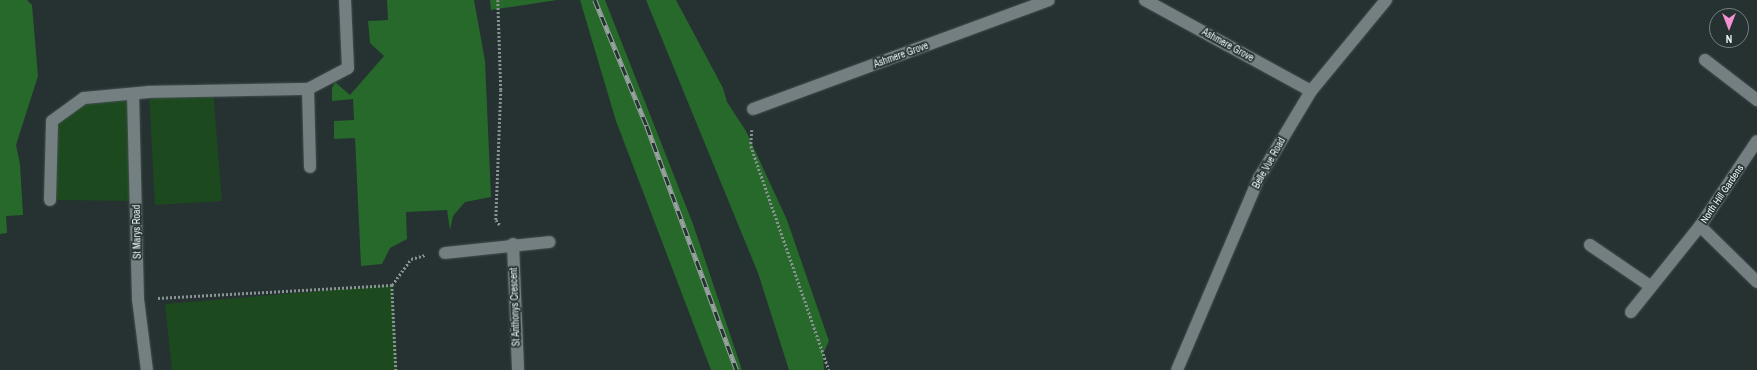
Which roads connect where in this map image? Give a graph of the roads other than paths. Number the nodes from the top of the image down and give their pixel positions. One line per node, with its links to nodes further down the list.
1 (345, 0): 6 (street)
2 (1049, 0): 10 (street, Ashmere Grove)
3 (1145, 0): 7 (street, Ashmere Grove)
4 (1386, 0): 7 (street, Belle Vue Road)
5 (1705, 60): 9 (street)
6 (308, 89): 8 (street); 12 (street)
7 (1312, 91): 24 (street, Belle Vue Road)
8 (133, 94): 13 (street); 22 (street, St Marys Road)
9 (1757, 100)
10 (753, 109)
11 (1757, 141): 14 (street, North Hill Gardens)
12 (310, 167)
13 (50, 200)
14 (1700, 226): 19 (street, North Hill Gardens); 20 (street, North Hill Gardens)
15 (549, 242): 16 (street)
16 (513, 244): 18 (street); 23 (street, St Anthonys Crescent)
17 (1590, 245): 20 (street)
18 (446, 253)
19 (1757, 282)
20 (1650, 286): 21 (street, North Hill Gardens)
21 (1631, 312)
22 (147, 370)
23 (518, 370)
24 (1177, 370)

